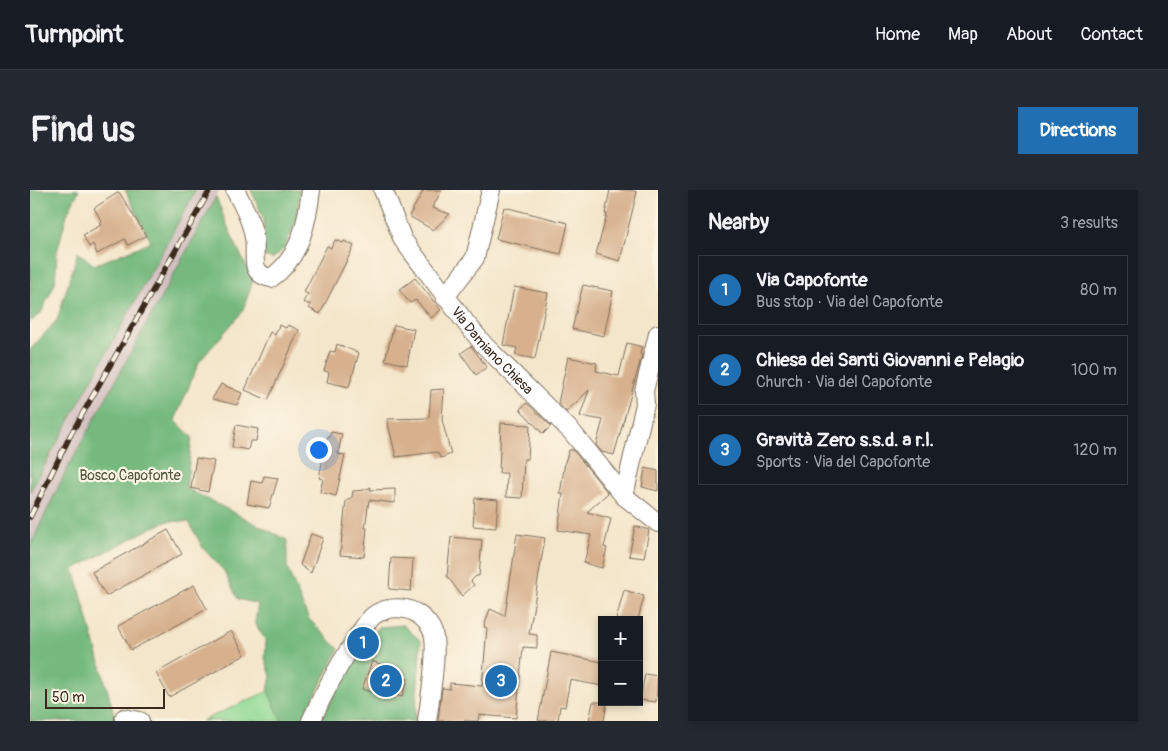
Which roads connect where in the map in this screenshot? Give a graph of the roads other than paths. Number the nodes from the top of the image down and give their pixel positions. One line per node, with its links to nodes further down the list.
1 (235, 190): 2 (street)
2 (311, 190)
3 (383, 190): 5 (street, Via Damiano Chiesa)
4 (491, 190): 5 (street)
5 (445, 296): 7 (street, Via Damiano Chiesa)
6 (658, 334): 7 (street)
7 (624, 496): 8 (street, Via Damiano Chiesa)
8 (658, 523)
9 (125, 721): 10 (street)
10 (140, 721)
11 (311, 721): 12 (street)
12 (427, 721)

